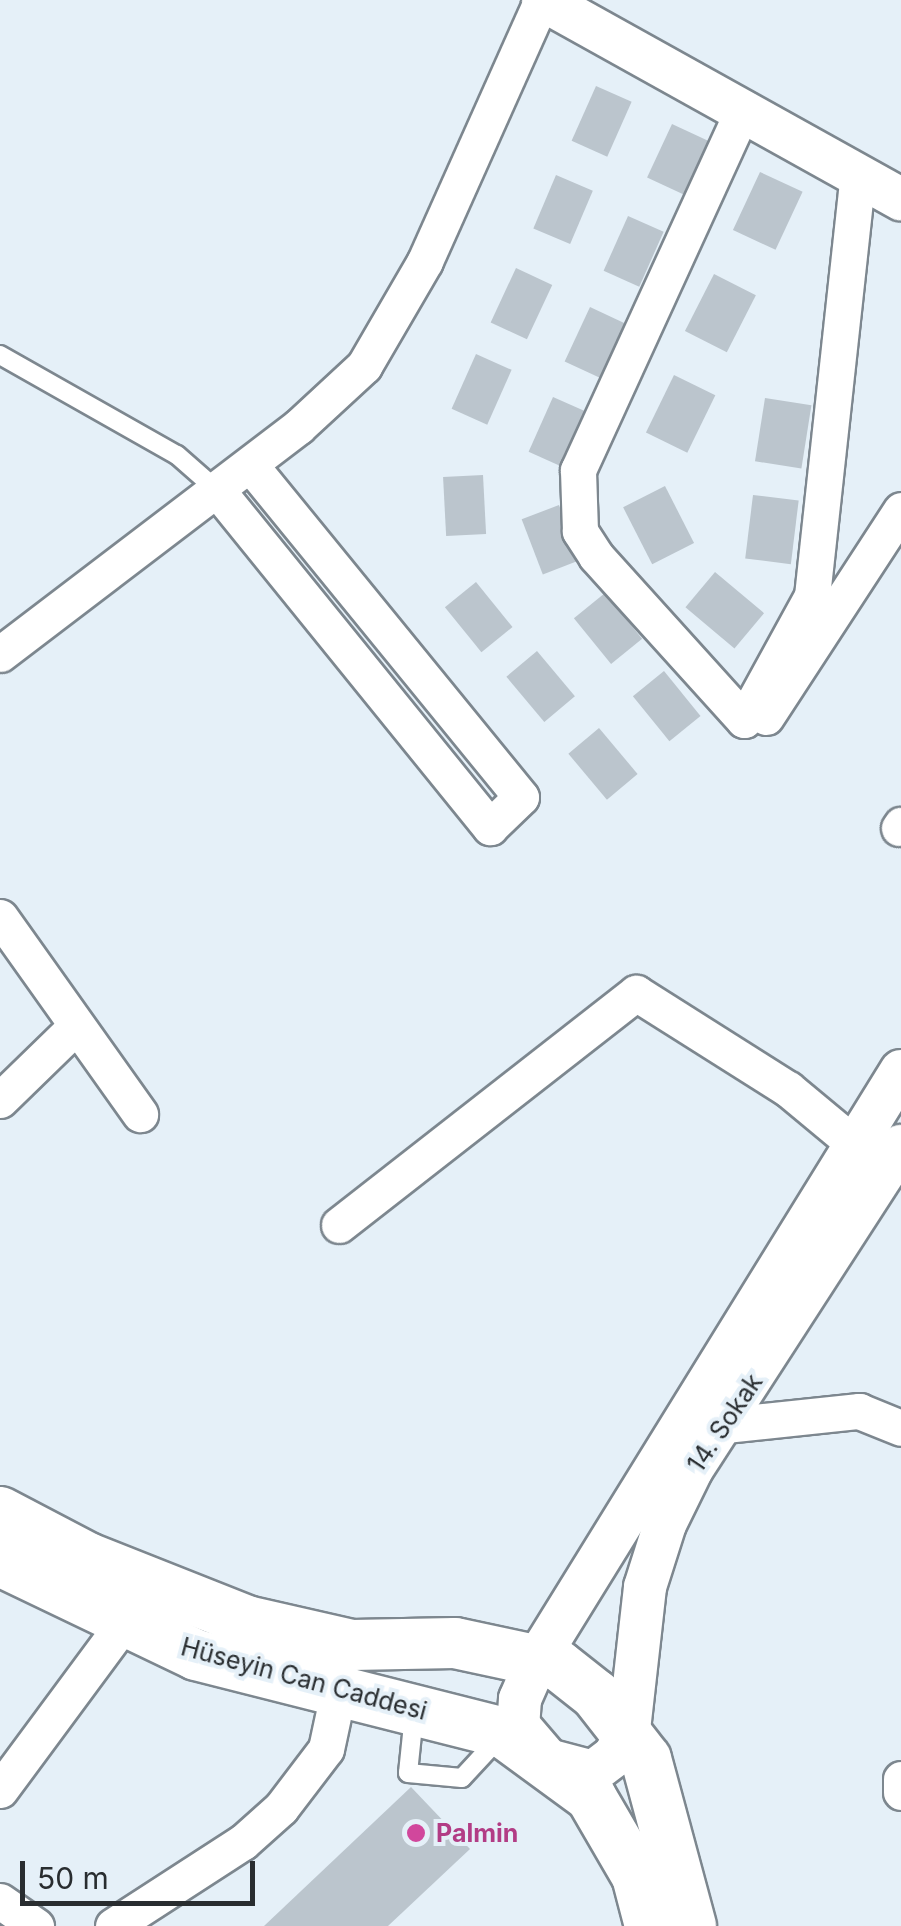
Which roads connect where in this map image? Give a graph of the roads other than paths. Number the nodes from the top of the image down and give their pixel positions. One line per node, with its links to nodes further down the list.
1 (542, 0): 2 (street); 6 (street)
2 (744, 108): 3 (street); 10 (street)
3 (858, 175): 4 (street); 10 (street)
4 (901, 199)
5 (0, 355): 7 (lane)
6 (250, 464): 7 (street); 7 (street)
7 (217, 490): 9 (street)
8 (901, 510): 10 (street)
9 (0, 654)
10 (744, 720)
11 (0, 916): 12 (street)
12 (75, 1027): 14 (street); 15 (street)
13 (901, 1071): 16 (street, 14. Sokak)
14 (0, 1100)
15 (140, 1114)
16 (853, 1143): 18 (street); 19 (street, 14. Sokak)
17 (901, 1146): 19 (street, 14. Sokak)
18 (339, 1225)
19 (707, 1414): 20 (street); 23 (street); 28 (street, 14. Sokak)
20 (901, 1428)
21 (0, 1512): 25 (main road, Hüseyin Can Caddesi)
22 (0, 1562): 24 (main road, Hüseyin Can Caddesi)
23 (576, 1592): 25 (street); 26 (street)
24 (125, 1621): 27 (main road, Hüseyin Can Caddesi); 31 (street)
25 (455, 1644): 26 (main road, Hüseyin Can Caddesi)
26 (548, 1662): 28 (main road); 29 (street)
27 (338, 1692): 29 (main road, Hüseyin Can Caddesi); 35 (street)
28 (628, 1730): 29 (street); 37 (main road)
29 (548, 1760): 36 (main road, Hüseyin Can Caddesi)
30 (901, 1779): 32 (street)
31 (0, 1790)
32 (901, 1792)
33 (0, 1900): 34 (street)
34 (36, 1926)
35 (113, 1926)
36 (650, 1926)
37 (691, 1926)

